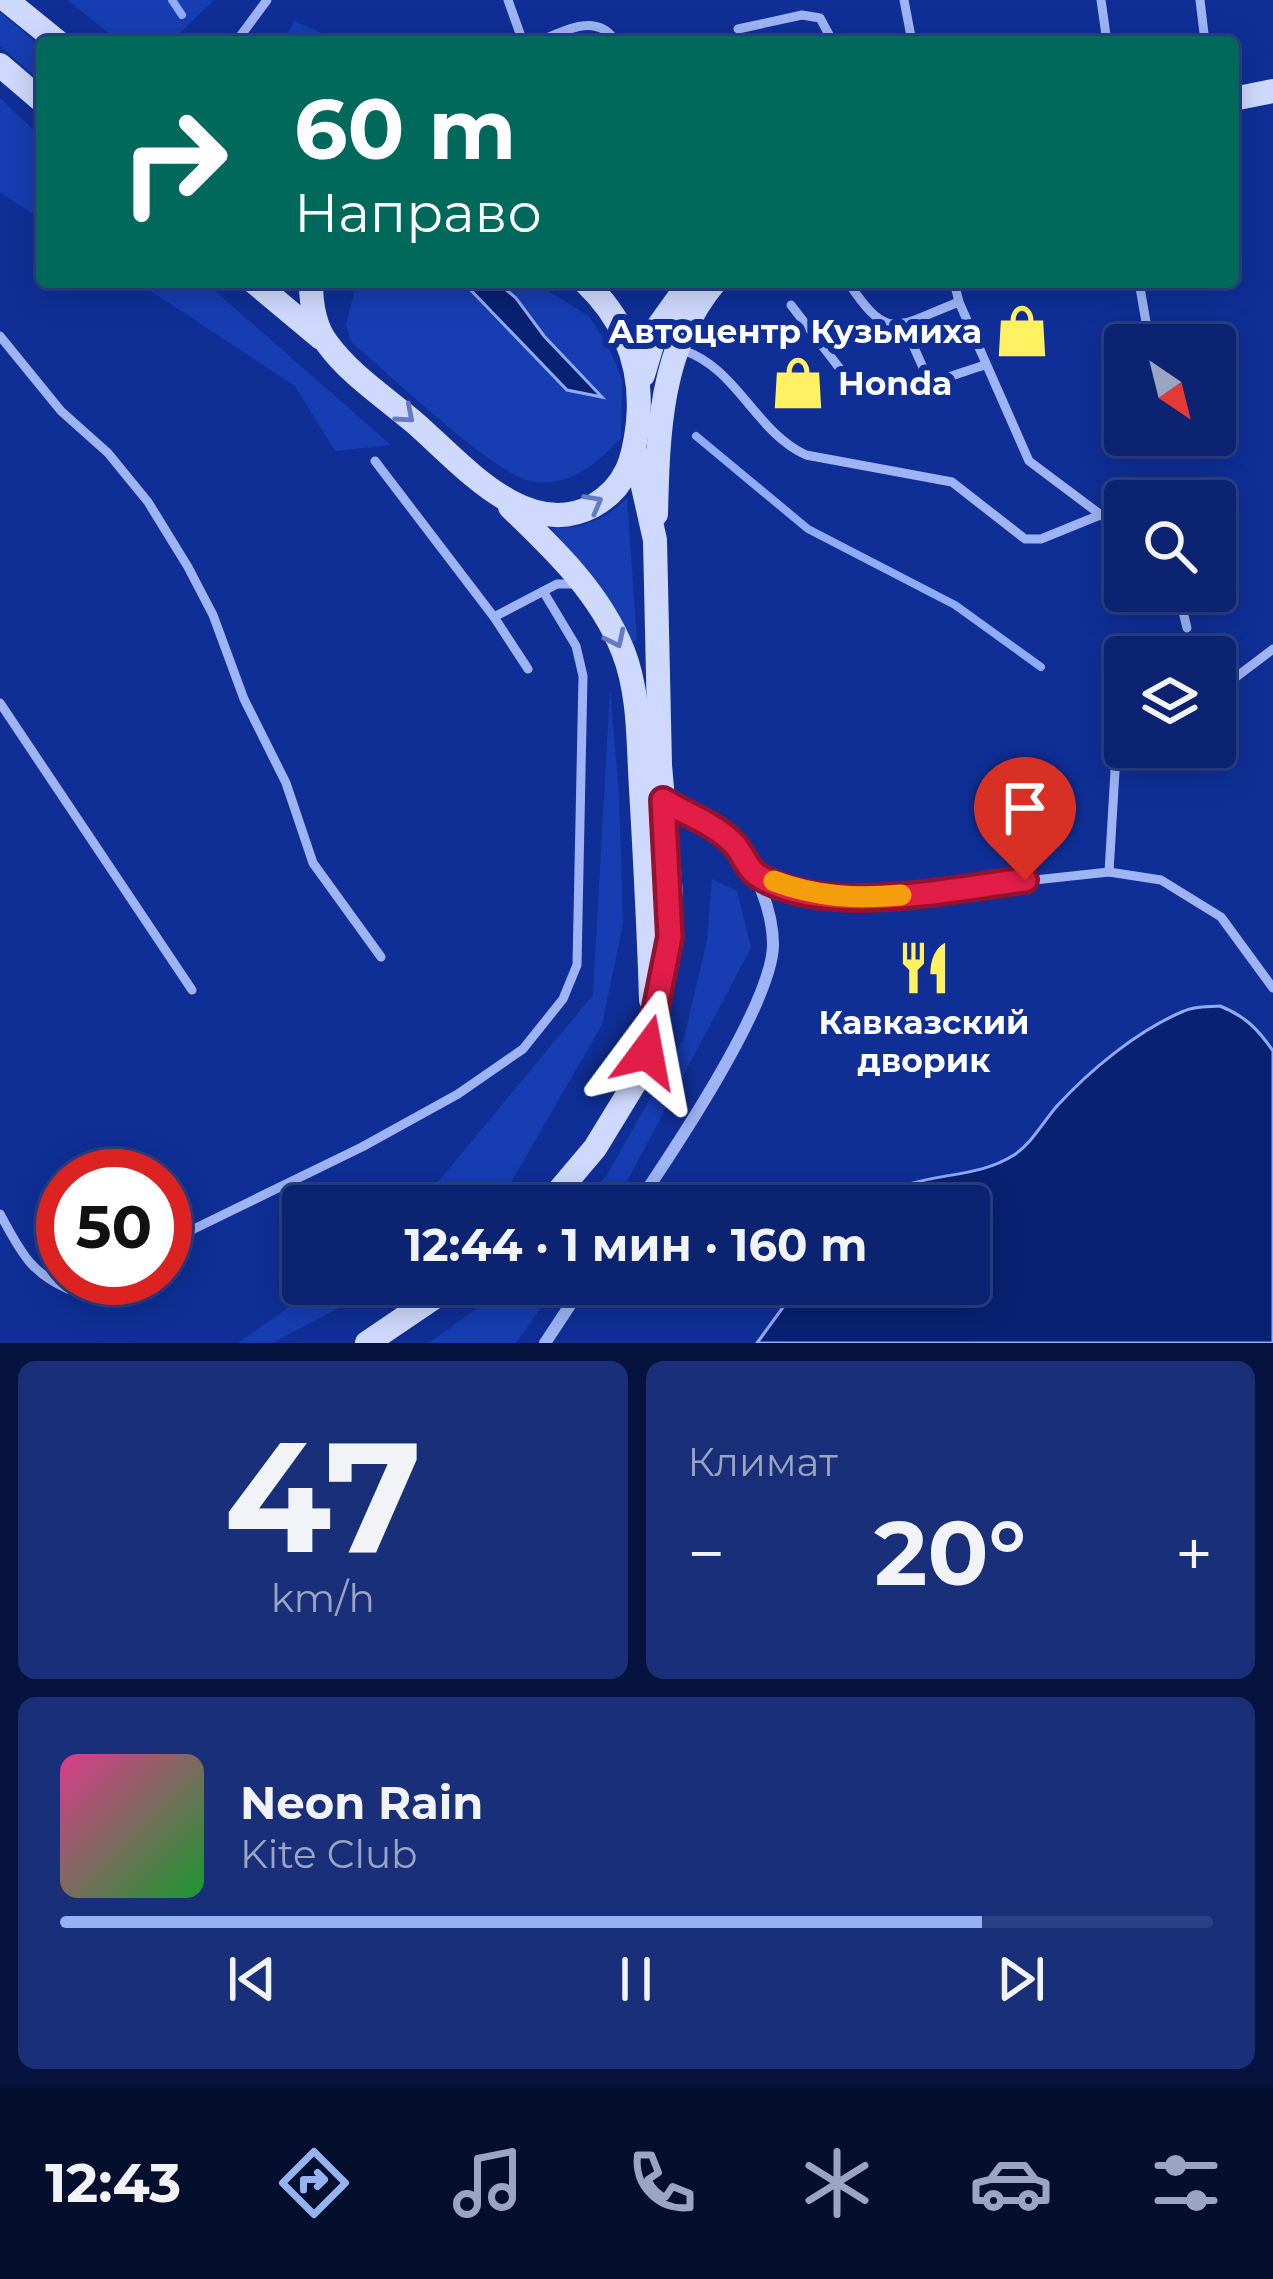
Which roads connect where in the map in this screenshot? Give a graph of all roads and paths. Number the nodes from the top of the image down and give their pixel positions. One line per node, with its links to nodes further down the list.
1 (6, 0): 8 (main road)
2 (267, 0): 9 (lane)
3 (508, 0): 10 (lane)
4 (904, 0): 14 (lane)
5 (1101, 0): 15 (lane)
6 (1199, 0): 16 (lane)
7 (738, 29): 13 (lane)
8 (51, 36)
9 (240, 36)
10 (522, 36)
11 (556, 36): 12 (lane)
12 (612, 36)
13 (830, 36)
14 (911, 36)
15 (1106, 36)
16 (1204, 36)
17 (0, 64): 19 (main road)
18 (1273, 91): 20 (main road)
19 (36, 96)
20 (1239, 99)
21 (261, 288): 34 (main road)
22 (312, 288): 34 (main road)
23 (591, 288): 38 (main road)
24 (686, 288): 38 (main road)
25 (711, 288): 35 (main road)
26 (852, 288): 31 (lane)
27 (956, 288): 29 (lane)
28 (1140, 288): 32 (lane)
29 (959, 302): 31 (lane); 36 (lane)
30 (791, 305): 37 (lane)
31 (904, 323): 37 (lane)
32 (1146, 324)
33 (0, 336): 59 (lane)
34 (326, 342): 41 (main road, one-way to 41)
35 (677, 348): 42 (lane); 44 (main road)
36 (986, 365): 37 (lane); 42 (lane)
37 (929, 381)
38 (640, 395): 39 (main road)
39 (635, 452): 41 (main road, one-way to 39); 44 (main road)
40 (375, 461): 49 (lane)
41 (488, 486): 45 (main road)
42 (1100, 515): 43 (lane)
43 (1104, 518)
44 (655, 541): 56 (main road)
45 (554, 549): 46 (main road); 47 (lane)
46 (587, 590): 47 (lane); 56 (main road, one-way to 56)
47 (543, 591): 49 (lane); 65 (lane)
48 (1183, 612): 50 (lane)
49 (494, 617): 52 (lane)
50 (1187, 628)
51 (1273, 649): 53 (lane)
52 (528, 669)
53 (1236, 677)
54 (0, 703): 61 (lane)
55 (1116, 768): 57 (lane)
56 (652, 797): 58 (street); 62 (main road)
57 (1109, 872): 58 (lane); 60 (lane)
58 (754, 874): 63 (street)
59 (381, 957)
60 (1273, 988)
61 (192, 990)
62 (564, 1185)
63 (649, 1185)
64 (0, 1214): 66 (lane)
65 (192, 1230)
66 (36, 1271)
67 (423, 1305): 69 (main road)
68 (570, 1305): 70 (street)
69 (367, 1343)
70 (544, 1343)

